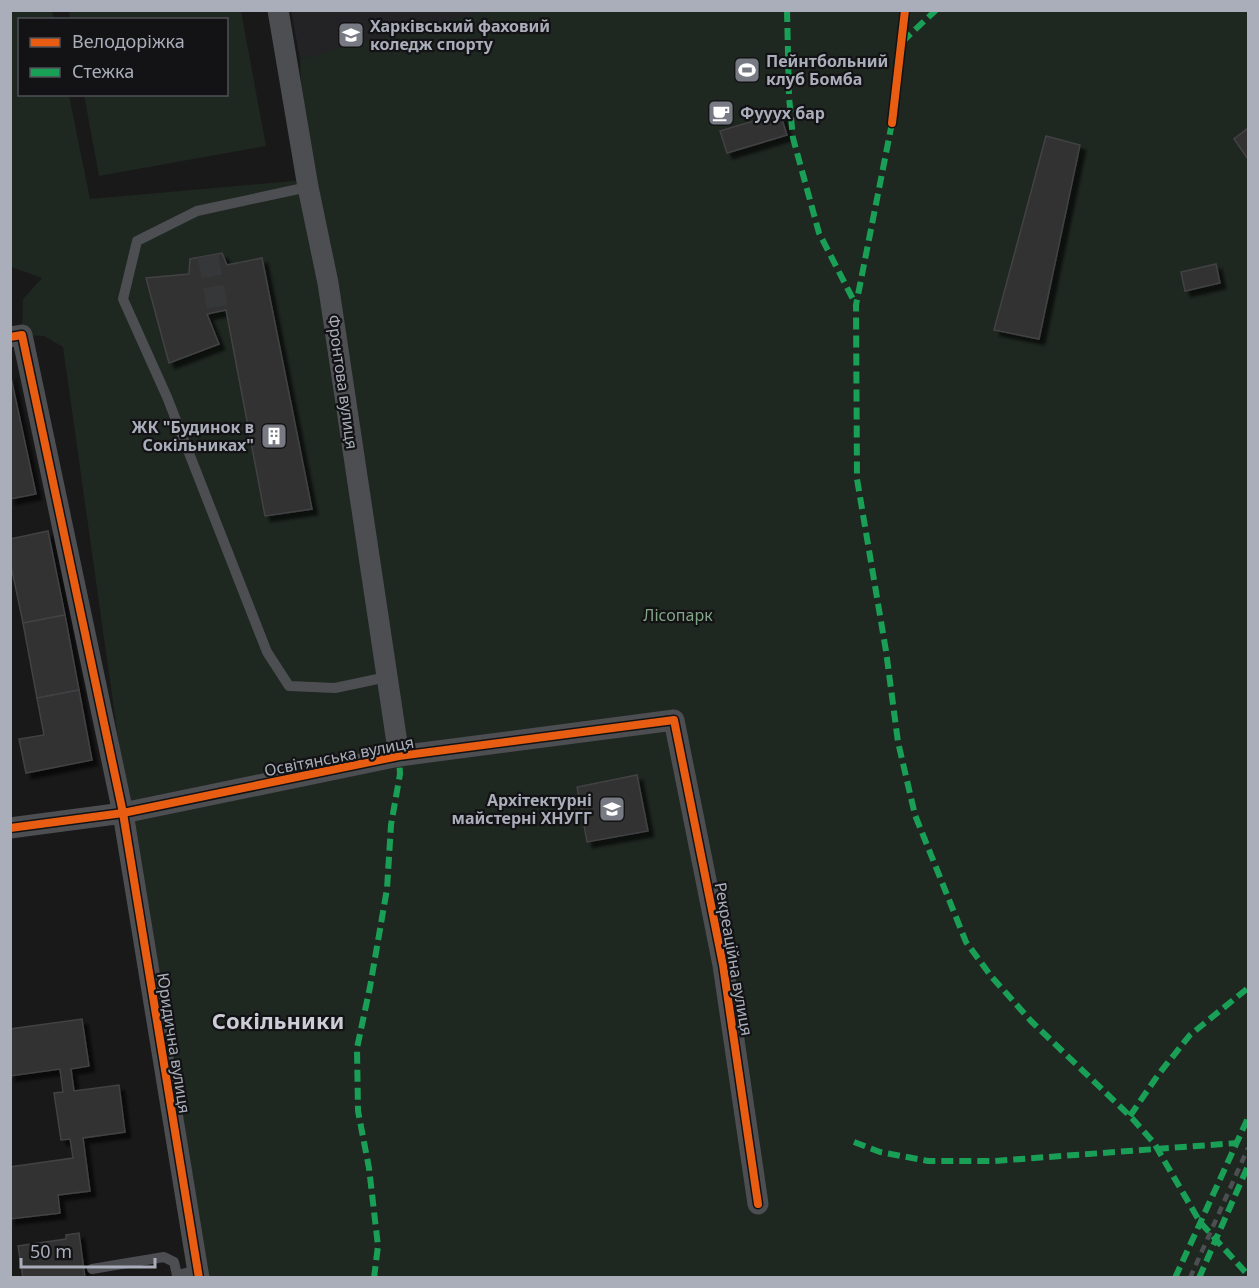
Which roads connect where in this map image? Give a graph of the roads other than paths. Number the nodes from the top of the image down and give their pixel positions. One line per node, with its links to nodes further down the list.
1 (278, 10): 2 (street, Фронтова вулиця)
2 (308, 187): 4 (street, Фронтова вулиця); 4 (lane)
3 (10, 337): 7 (street, Юридична вулиця)
4 (387, 678): 6 (street, Фронтова вулиця)
5 (674, 720): 6 (street, Освітянська вулиця); 9 (street, Рекреаційна вулиця)
6 (399, 756): 7 (street, Освітянська вулиця)
7 (123, 813): 8 (street, Освітянська вулиця); 11 (street, Юридична вулиця)
8 (10, 828)
9 (758, 1204)
10 (92, 1269): 12 (lane)
11 (198, 1274): 12 (lane)
12 (177, 1276)

